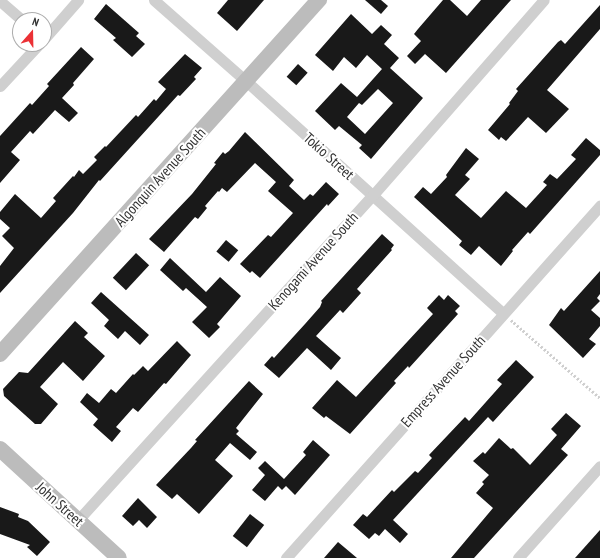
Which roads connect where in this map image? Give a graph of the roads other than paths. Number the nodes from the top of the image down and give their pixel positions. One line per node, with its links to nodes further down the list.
1 (78, 0): 7 (street)
2 (154, 0): 9 (street, Tokio Street)
3 (319, 0): 9 (main road, Algonquin Avenue South)
4 (544, 0): 11 (street, Kenogami Avenue South)
5 (0, 1): 6 (street)
6 (13, 12)
7 (52, 30)
8 (32, 52): 10 (street)
9 (246, 81): 11 (street, Tokio Street); 14 (main road, Algonquin Avenue South)
10 (0, 86)
11 (373, 195): 13 (street, Tokio Street); 17 (street, Kenogami Avenue South)
12 (600, 205): 13 (street, Empress Avenue South)
13 (503, 313): 19 (street, Empress Avenue South)
14 (0, 354)
15 (0, 449): 17 (main road, John Street)
16 (600, 466): 20 (street)
17 (78, 520): 18 (main road, John Street)
18 (120, 558)
19 (286, 558)
20 (518, 558)

